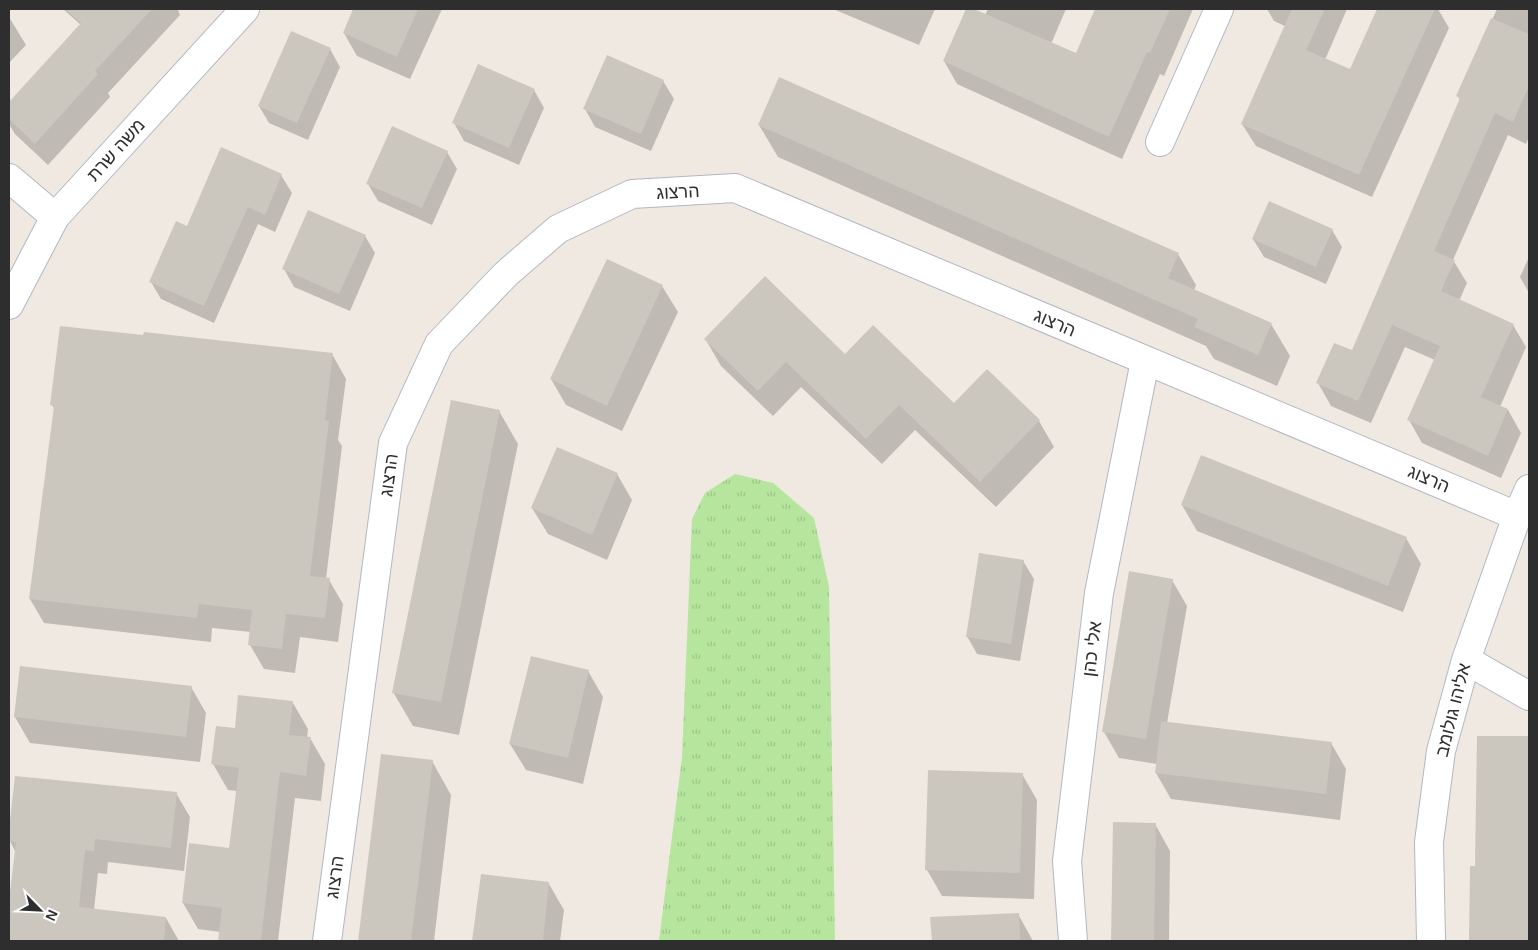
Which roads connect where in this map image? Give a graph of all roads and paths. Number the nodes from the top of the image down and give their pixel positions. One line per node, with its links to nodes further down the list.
1 (245, 9): 5 (street, משה שרת)
2 (1219, 9): 3 (street)
3 (1160, 142)
4 (9, 178): 5 (street)
5 (55, 217): 6 (street, משה שרת)
6 (9, 305)
7 (1144, 361): 9 (street, הרצוג); 12 (street, הרצוג); 13 (street, אלי כהן)
8 (1529, 489): 9 (street, אליהו גולומב)
9 (1517, 516): 10 (street, אליהו גולומב)
10 (1466, 660): 11 (street); 14 (street, אליהו גולומב)
11 (1529, 696)
12 (327, 941)
13 (1073, 941)
14 (1431, 941)

